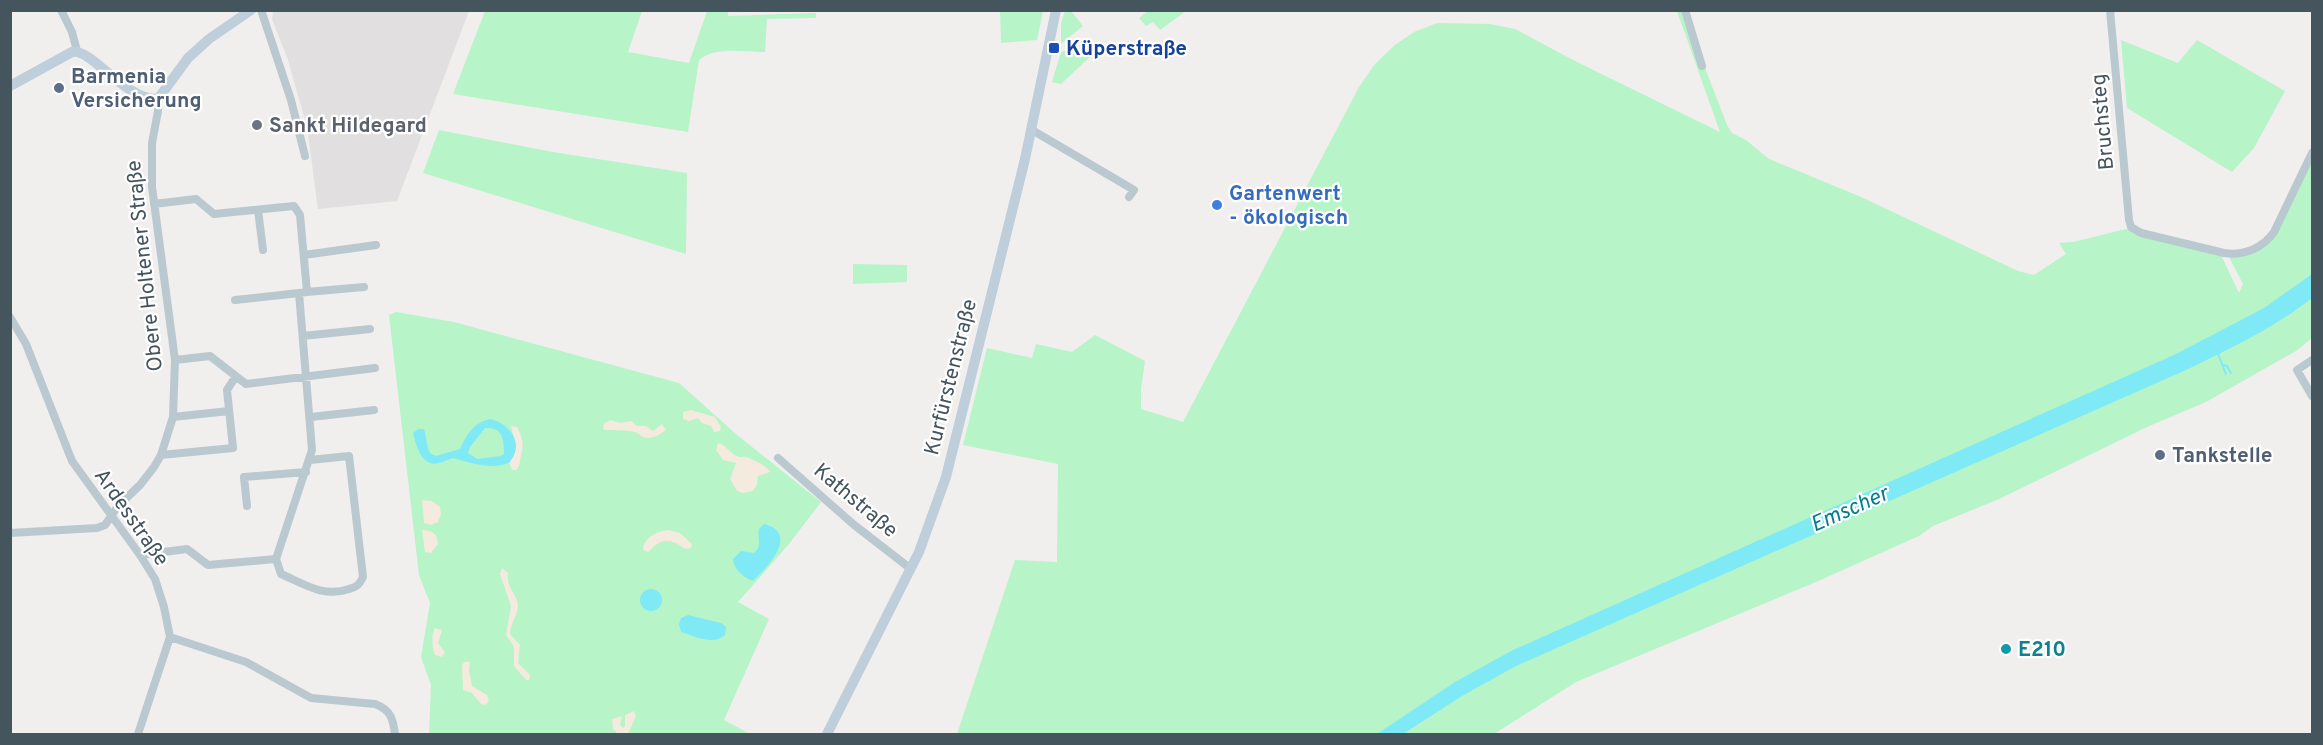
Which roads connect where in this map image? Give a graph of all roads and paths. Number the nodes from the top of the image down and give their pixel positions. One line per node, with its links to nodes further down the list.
1 (62, 10): 7 (street)
2 (251, 10): 10 (main road)
3 (261, 10): 13 (street)
4 (1056, 10): 11 (main road, Kurfürstenstraße)
5 (1685, 10): 8 (street)
6 (2110, 10): 12 (street, Bruchsteg)
7 (77, 51): 9 (main road); 10 (main road)
8 (1702, 66)
9 (10, 86)
10 (158, 99): 15 (street, Obere Holtener Straße)
11 (1032, 130): 14 (street); 45 (main road, Kurfürstenstraße)
12 (2313, 153)
13 (305, 156)
14 (1129, 197)
15 (154, 204): 16 (street); 26 (street, Obere Holtener Straße)
16 (258, 210): 18 (street); 19 (street)
17 (376, 245): 19 (street)
18 (263, 250)
19 (304, 255): 21 (street)
20 (364, 288): 21 (street)
21 (303, 293): 22 (street); 25 (street)
22 (235, 300)
23 (10, 317): 41 (street, Ardesstraße)
24 (370, 329): 25 (street)
25 (303, 336): 30 (street)
26 (175, 360): 29 (street); 34 (street, Obere Holtener Straße)
27 (2313, 360): 31 (street)
28 (375, 368): 30 (street)
29 (236, 376): 30 (street); 33 (street)
30 (307, 376): 35 (street)
31 (2313, 396)
32 (374, 410): 35 (street)
33 (229, 411): 34 (street); 36 (street)
34 (173, 417): 36 (street, Obere Holtener Straße)
35 (311, 417): 38 (street)
36 (161, 455): 41 (street, Obere Holtener Straße)
37 (778, 458): 45 (street, Kathstraße)
38 (310, 460): 39 (street); 44 (street)
39 (306, 472): 40 (street); 44 (street)
40 (247, 506)
41 (111, 516): 42 (street); 43 (street, Ardesstraße)
42 (10, 533)
43 (140, 555): 44 (street); 46 (street, Ardesstraße)
44 (276, 559)
45 (911, 569): 49 (main road, Kurfürstenstraße)
46 (170, 637): 47 (street); 48 (street)
47 (138, 735)
48 (395, 735)
49 (827, 735)

